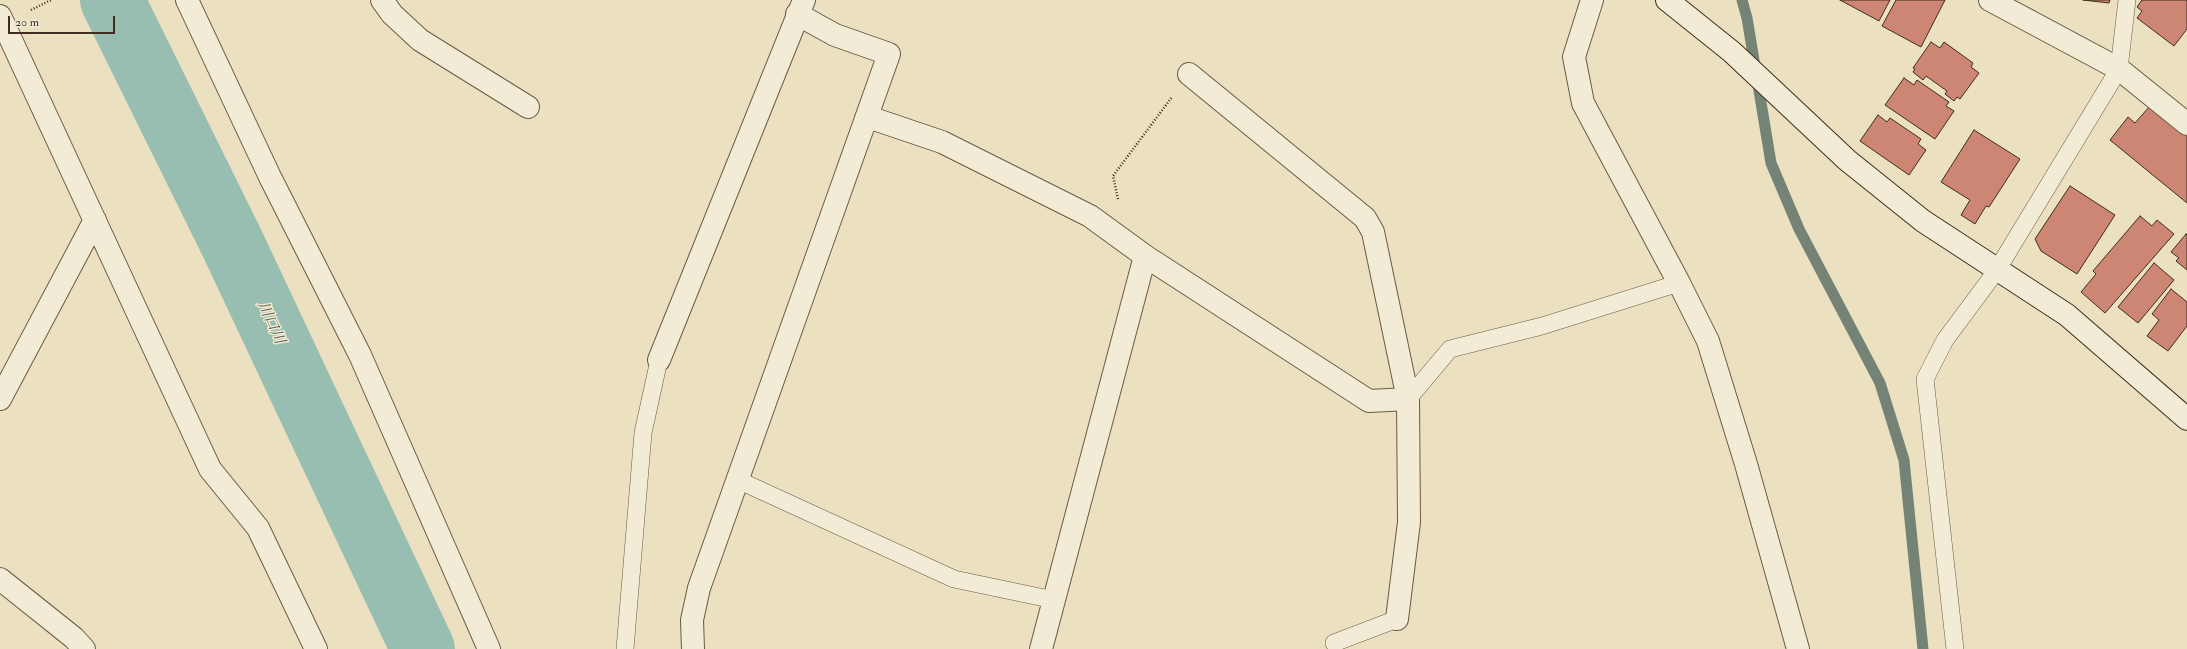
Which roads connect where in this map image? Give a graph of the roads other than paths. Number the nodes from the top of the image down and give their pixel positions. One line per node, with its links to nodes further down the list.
1 (187, 0): 29 (street)
2 (382, 0): 11 (street)
3 (1592, 0): 17 (street)
4 (1667, 0): 16 (street)
5 (1990, 0): 9 (street)
6 (2127, 0): 9 (lane)
7 (801, 7): 12 (street); 18 (street)
8 (0, 16): 14 (street)
9 (2119, 69): 13 (street); 16 (lane)
10 (1189, 74): 20 (street)
11 (528, 107)
12 (868, 117): 15 (street); 22 (street)
13 (2187, 124)
14 (95, 220): 19 (street); 28 (street)
15 (1145, 256): 20 (street); 24 (street)
16 (1997, 270): 21 (street); 34 (lane)
17 (1679, 283): 20 (lane); 33 (street)
18 (659, 360): 30 (lane)
19 (0, 399)
20 (1408, 399): 25 (street)
21 (2187, 419)
22 (738, 480): 24 (lane); 31 (street)
23 (0, 580): 27 (street)
24 (1054, 600): 32 (street)
25 (1397, 619): 26 (lane)
26 (1334, 643)
27 (84, 649)
28 (316, 649)
29 (489, 649)
30 (625, 649)
31 (693, 649)
32 (1041, 649)
33 (1798, 649)
34 (1956, 649)

